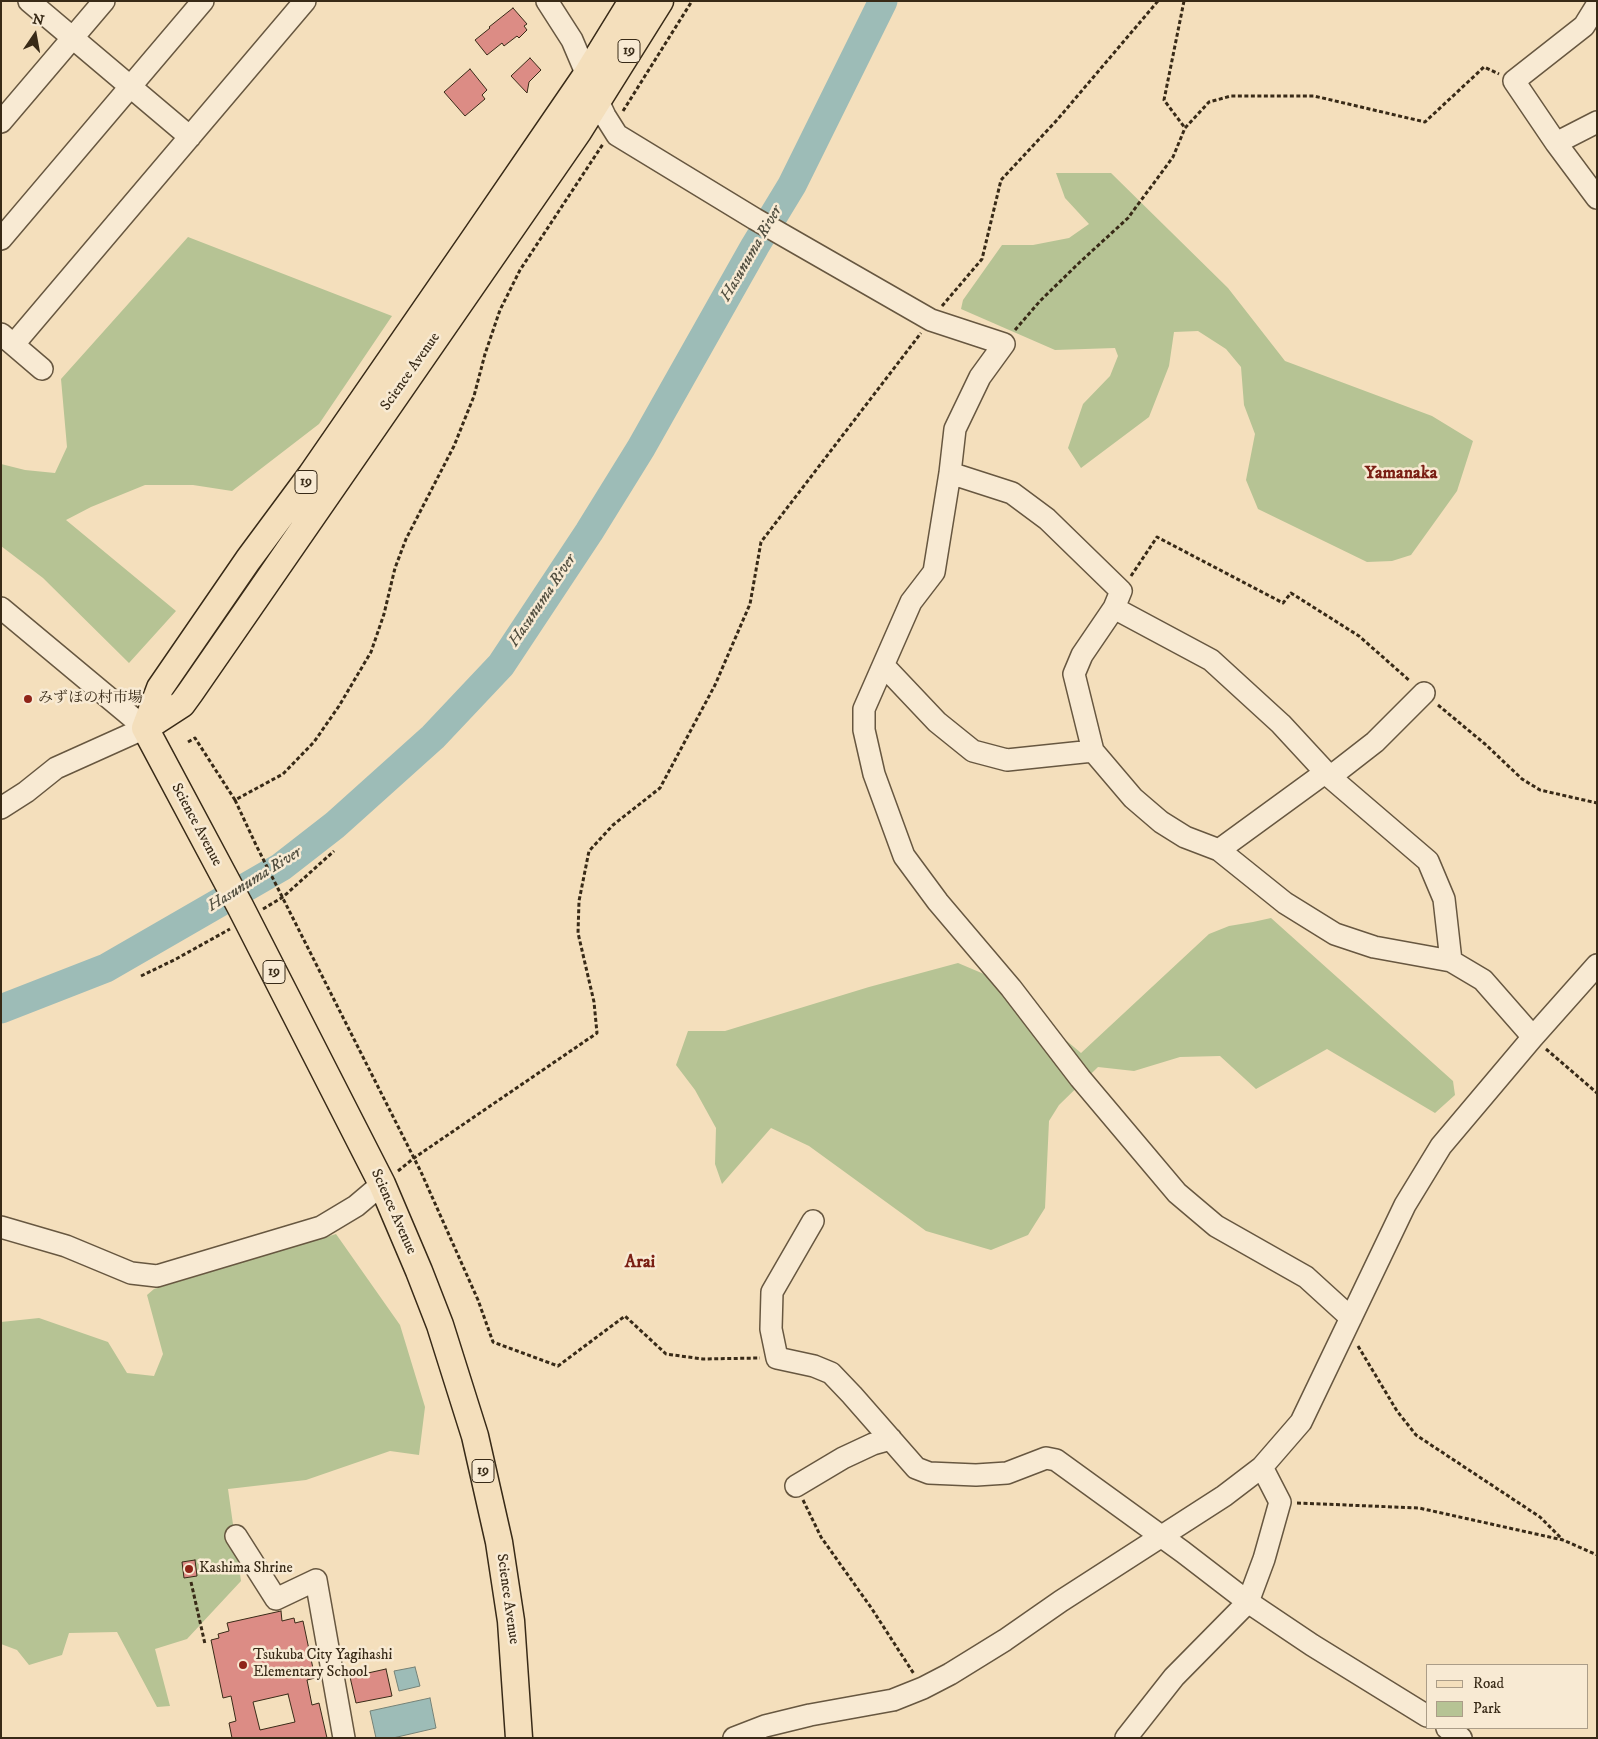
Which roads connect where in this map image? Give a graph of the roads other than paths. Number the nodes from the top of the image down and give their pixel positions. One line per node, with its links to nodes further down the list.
1 (29, 1): 10 (street)
2 (104, 1): 10 (street)
3 (203, 1): 12 (street)
4 (305, 1): 16 (street)
5 (547, 1): 11 (street)
6 (632, 1): 11 (main road, Science Avenue / 19)
7 (660, 1): 13 (main road, Science Avenue / 19)
8 (1597, 5): 9 (street)
9 (1590, 28): 17 (street)
10 (73, 38): 12 (street); 14 (street)
11 (587, 74): 13 (street); 27 (main road, Science Avenue / 19)
12 (131, 87): 16 (street); 19 (street)
13 (598, 101): 22 (street); 27 (main road, Science Avenue / 19)
14 (1, 122)
15 (1597, 122): 17 (street)
16 (190, 137): 20 (street)
17 (1556, 143): 18 (street)
18 (1597, 198)
19 (1, 239)
20 (7, 339): 21 (street)
21 (42, 369)
22 (950, 473): 23 (street); 25 (street)
23 (1117, 599): 28 (street); 29 (street)
24 (1, 608): 27 (street)
25 (884, 666): 28 (street); 38 (street)
26 (1424, 693): 29 (street)
27 (145, 728): 30 (street); 35 (main road, Science Avenue / 19)
28 (1093, 751): 31 (street)
29 (1328, 774): 31 (street); 32 (street)
30 (1, 808)
31 (1219, 850): 32 (street)
32 (1451, 961): 34 (street)
33 (1597, 965): 34 (street)
34 (1533, 1037): 38 (street)
35 (382, 1184): 37 (street); 48 (main road, Science Avenue / 19)
36 (813, 1221): 39 (street)
37 (1, 1226)
38 (1349, 1322): 40 (street)
39 (891, 1439): 41 (street); 43 (street)
40 (1262, 1467): 43 (street); 44 (street)
41 (796, 1486)
42 (236, 1536): 47 (street)
43 (1162, 1536): 44 (street); 49 (street)
44 (1248, 1602): 45 (street); 50 (street)
45 (1426, 1715)
46 (1448, 1729): 51 (street)
47 (344, 1738)
48 (519, 1738)
49 (734, 1738)
50 (1126, 1738)
51 (1461, 1738)

